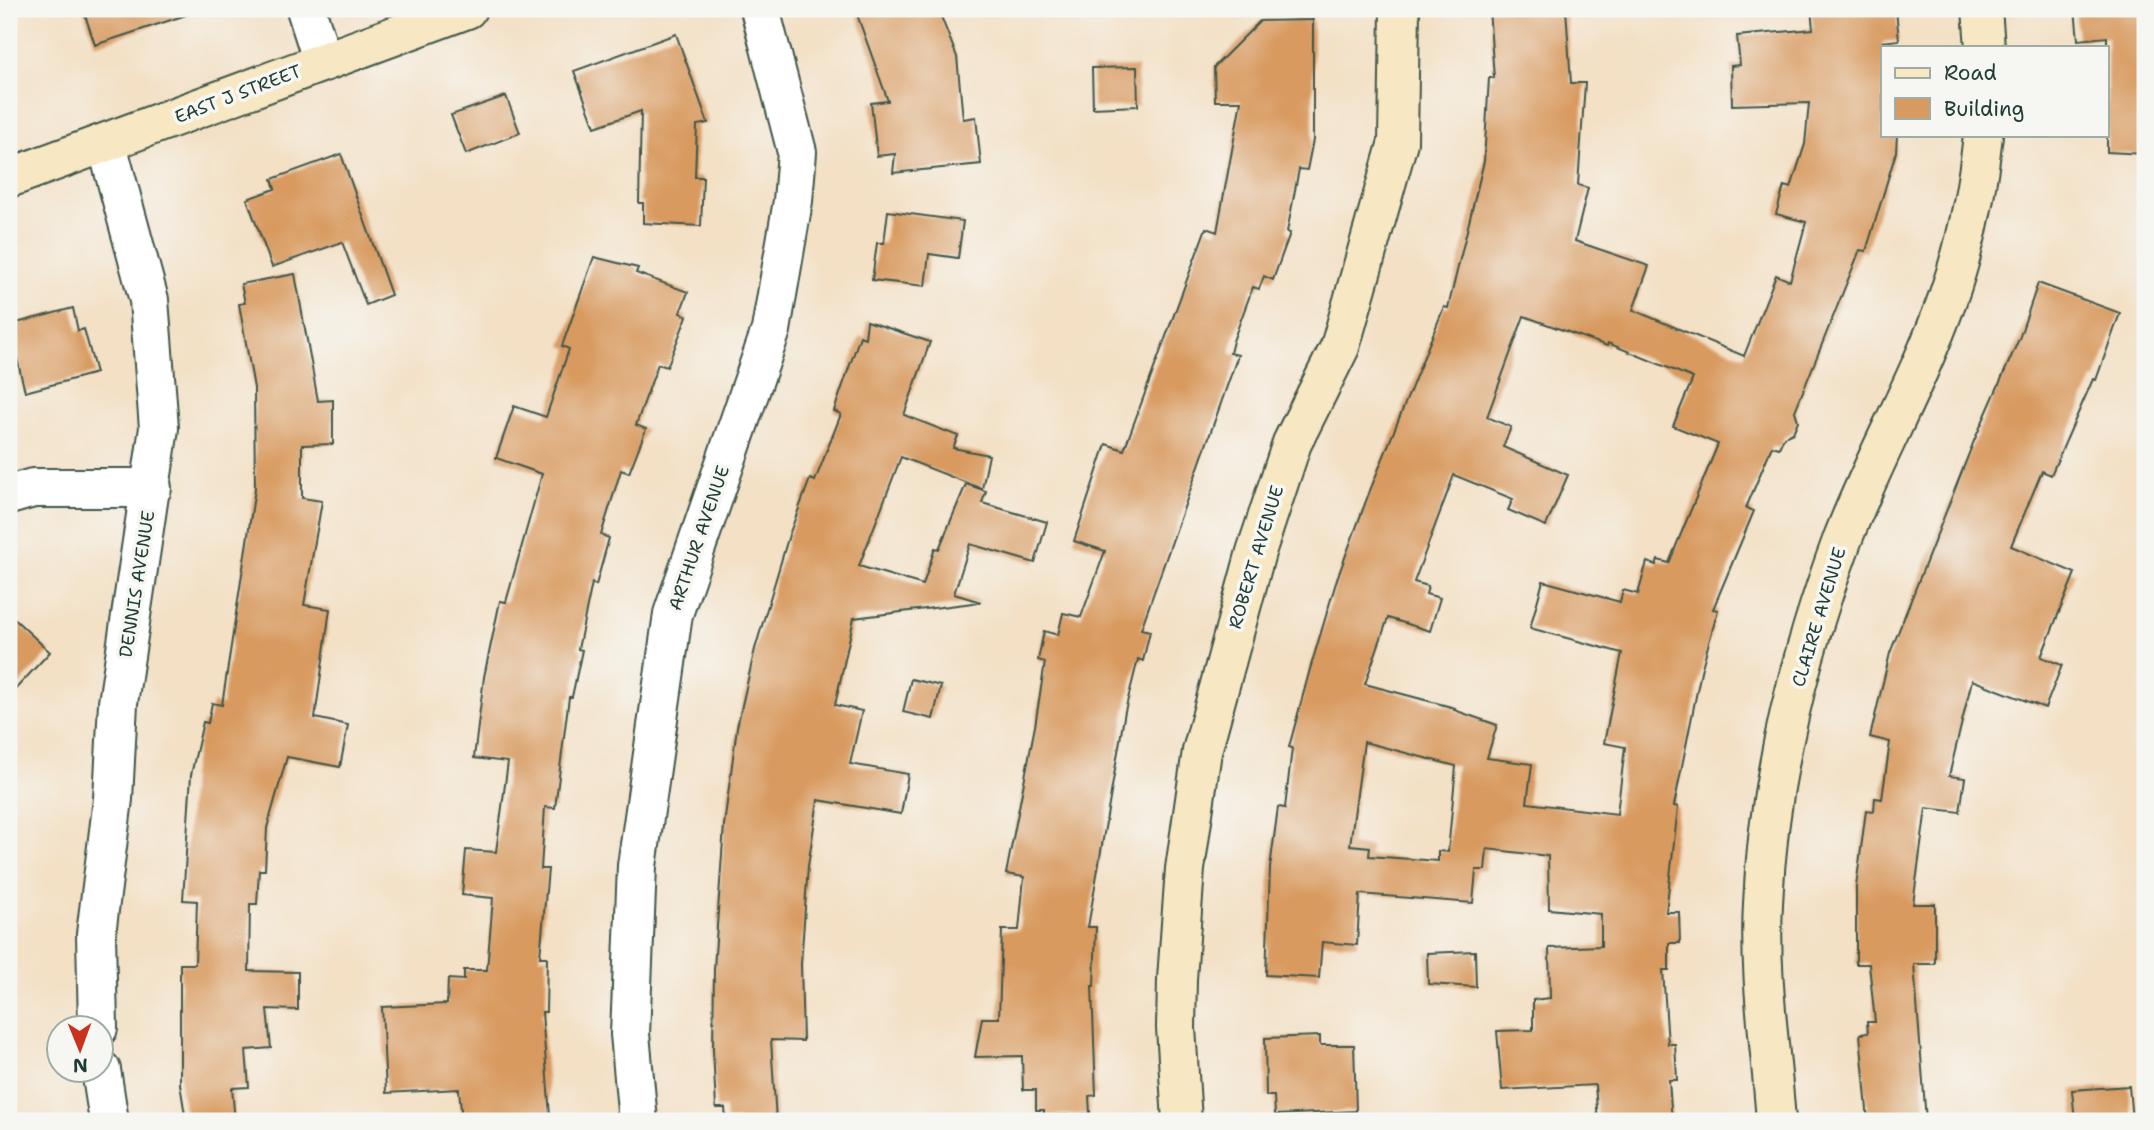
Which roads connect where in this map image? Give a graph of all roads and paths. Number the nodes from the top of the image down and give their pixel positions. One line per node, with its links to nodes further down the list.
1 (306, 9): 7 (street)
2 (467, 9): 7 (street, EAST J STREET)
3 (760, 9): 16 (street, ARTHUR AVENUE)
4 (1400, 9): 17 (street, ROBERT AVENUE)
5 (1982, 9): 6 (street)
6 (1985, 46)
7 (323, 62): 9 (street, EAST J STREET)
8 (1983, 136): 18 (street, CLAIRE AVENUE)
9 (107, 145): 10 (street, EAST J STREET); 11 (street, DENNIS AVENUE)
10 (9, 178)
11 (152, 488): 12 (street); 13 (street, DENNIS AVENUE)
12 (9, 495)
13 (98, 1014)
14 (103, 1084): 15 (street)
15 (109, 1121)
16 (638, 1121)
17 (1182, 1121)
18 (1776, 1121)

